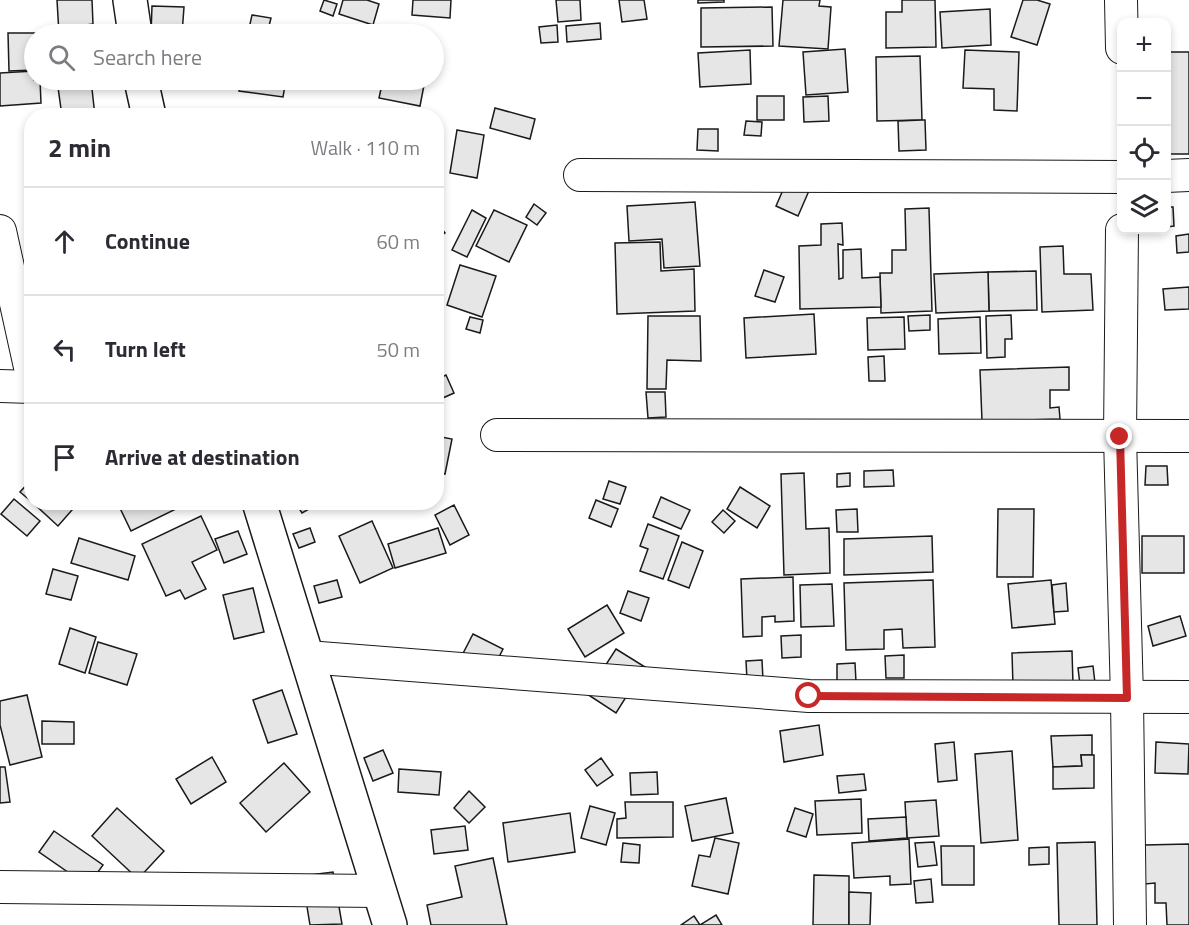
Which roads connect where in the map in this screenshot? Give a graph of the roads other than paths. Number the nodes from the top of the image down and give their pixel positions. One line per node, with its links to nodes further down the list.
1 (130, 0): 4 (street)
2 (1121, 0): 3 (street)
3 (1121, 18)
4 (134, 24)
5 (143, 90): 6 (street)
6 (147, 108)
7 (580, 175): 10 (street)
8 (1189, 175): 9 (street)
9 (1171, 176)
10 (1117, 177)
11 (0, 231): 13 (street)
12 (1122, 234): 18 (street)
13 (24, 340)
14 (0, 386): 15 (street)
15 (24, 387)
16 (497, 435): 18 (street)
17 (1189, 436): 18 (street)
18 (1120, 437): 22 (street)
19 (262, 510): 20 (street)
20 (308, 657): 22 (street); 24 (street)
21 (1189, 697): 22 (street)
22 (1127, 698): 26 (street)
23 (0, 887): 24 (street)
24 (379, 891): 25 (street)
25 (390, 925)
26 (1130, 925)

